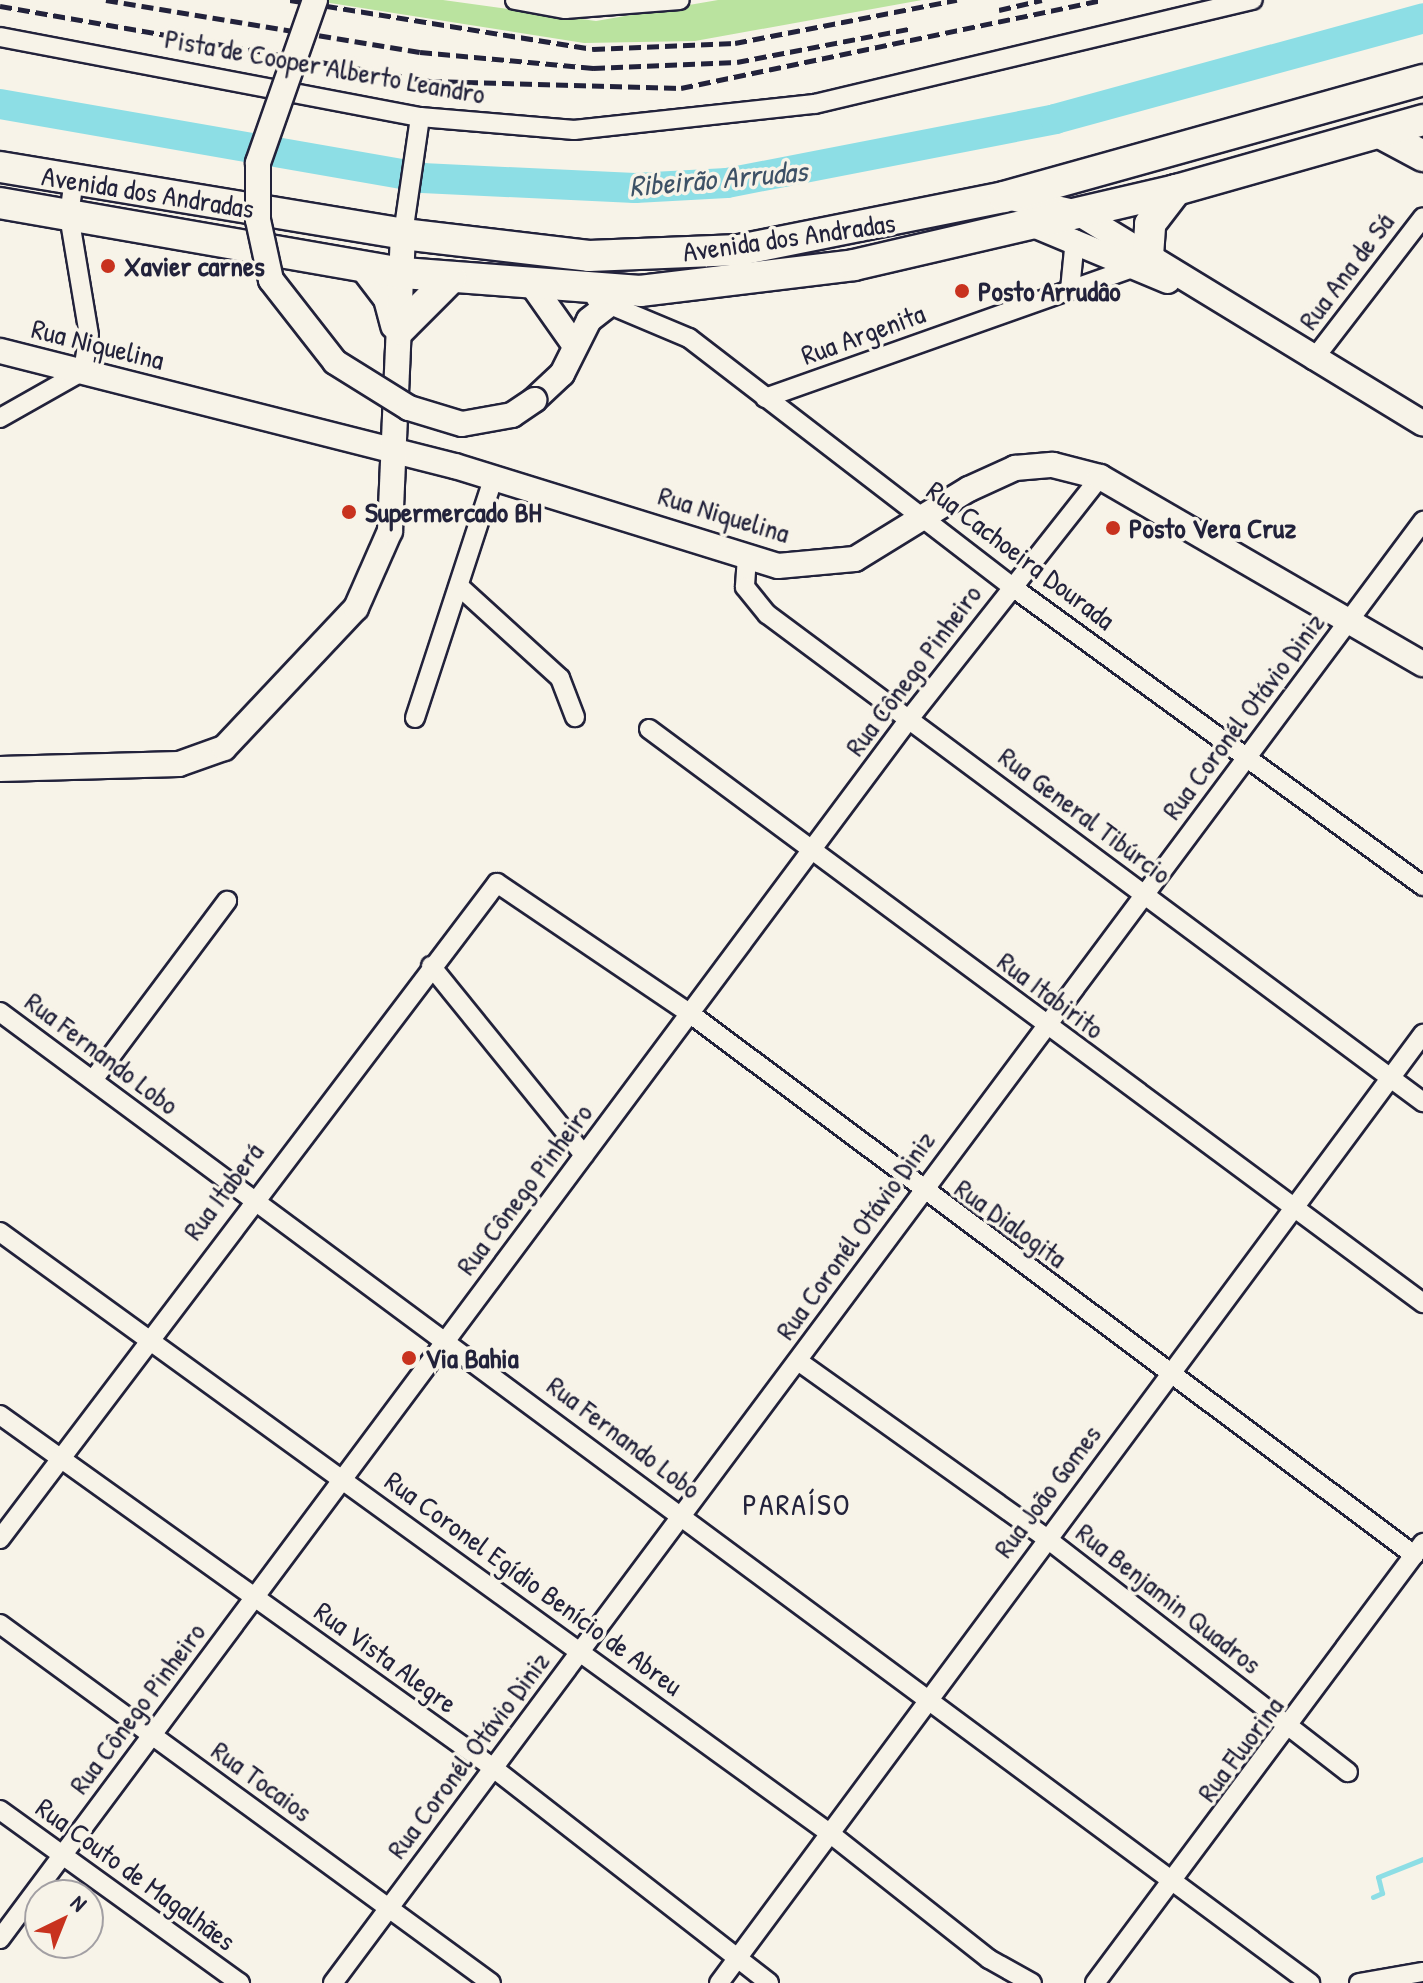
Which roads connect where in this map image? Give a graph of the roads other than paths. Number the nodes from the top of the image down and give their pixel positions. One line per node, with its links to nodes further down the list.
1 (315, 0): 30 (street, bridge)
2 (515, 0): 3 (street)
3 (680, 0)
4 (1253, 0): 7 (street, Pista de Cooper Alberto Leandro)
5 (0, 37): 7 (street, Pista de Cooper Alberto Leandro)
6 (1423, 80): 14 (main road, Avenida dos Andradas)
7 (420, 117): 19 (street)
8 (1423, 120): 9 (main road, Avenida dos Andradas)
9 (1382, 134): 10 (main road); 13 (main road, Avenida dos Andradas)
10 (1423, 156)
11 (0, 167): 12 (main road, Avenida dos Andradas)
12 (74, 180): 16 (street); 19 (main road, Avenida dos Andradas)
13 (1176, 190): 18 (main road, Avenida dos Andradas); 20 (main road)
14 (1004, 197): 18 (street); 19 (main road, Avenida dos Andradas)
15 (0, 203): 16 (main road, Avenida dos Andradas)
16 (69, 215): 21 (main road, Avenida dos Andradas); 33 (street)
17 (1423, 217): 32 (street, Rua Ana de Sá)
18 (1077, 226): 20 (street); 26 (street); 27 (main road, Avenida dos Andradas)
19 (403, 234): 22 (street)
20 (1140, 262): 26 (street, Rua Argenita); 32 (street)
21 (360, 265): 22 (main road, Avenida dos Andradas); 29 (street)
22 (403, 273): 23 (main road, Avenida dos Andradas); 29 (street)
23 (451, 278): 24 (main road, Avenida dos Andradas); 29 (main road)
24 (533, 286): 25 (main road, Avenida dos Andradas); 30 (street)
25 (575, 288): 27 (main road, Avenida dos Andradas); 28 (street, Rua Cachoeira Dourada)
26 (1070, 290): 34 (street, Rua Argenita)
27 (640, 291): 28 (main road)
28 (608, 305): 30 (street); 34 (street, Rua Cachoeira Dourada)
29 (399, 336): 37 (street)
30 (573, 343)
31 (0, 351): 33 (street, Rua Niquelina)
32 (1313, 360): 36 (street)
33 (83, 371): 35 (street); 37 (street, Rua Niquelina)
34 (765, 398): 40 (street, Rua Cachoeira Dourada)
35 (0, 418)
36 (1423, 424)
37 (398, 452): 38 (street, Rua Niquelina); 52 (street)
38 (494, 477): 42 (street, Rua Niquelina); 44 (street)
39 (1100, 477): 40 (street, Rua Niquelina); 43 (street, Rua Cônego Pinheiro); 45 (street, Rua Niquelina)
40 (923, 517): 42 (street, Rua Niquelina); 43 (street, Rua Cachoeira Dourada)
41 (1423, 521): 45 (street, Rua Coronél Otávio Diniz)
42 (747, 557): 49 (street, Rua General Tibúrcio)
43 (1011, 586): 49 (street, Rua Cônego Pinheiro); 51 (street, Rua Cachoeira Dourada)
44 (461, 588): 47 (street); 48 (street)
45 (1348, 621): 46 (street, Rua Niquelina); 51 (street, Rua Coronél Otávio Diniz)
46 (1423, 664)
47 (575, 717)
48 (415, 718)
49 (909, 719): 53 (street, Rua Cônego Pinheiro); 56 (street, Rua General Tibúrcio)
50 (649, 729): 53 (street, Rua Itabirito)
51 (1249, 757): 55 (street, Rua Cachoeira Dourada); 56 (street, Rua Coronél Otávio Diniz)
52 (0, 769)
53 (812, 853): 60 (street, Rua Cônego Pinheiro); 61 (street, Rua Itabirito)
54 (497, 883): 58 (street, Rua Itaberá); 60 (street, Rua Dialogita)
55 (1423, 886)
56 (1144, 893): 61 (street, Rua Coronél Otávio Diniz); 63 (street, Rua General Tibúrcio)
57 (227, 901): 64 (street)
58 (431, 966): 66 (street); 68 (street, Rua Itaberá)
59 (0, 1012): 64 (street, Rua Fernando Lobo)
60 (692, 1015): 66 (street, Rua Cônego Pinheiro); 67 (street, Rua Dialogita)
61 (1043, 1024): 67 (street, Rua Coronél Otávio Diniz); 69 (street, Rua Itabirito)
62 (1423, 1034): 63 (street, Rua João Gomes)
63 (1391, 1078): 65 (street, Rua General Tibúrcio); 69 (street, Rua João Gomes)
64 (93, 1080): 68 (street, Rua Fernando Lobo)
65 (1423, 1102)
66 (584, 1155): 73 (street, Rua Cônego Pinheiro)
67 (922, 1192): 74 (street, Rua Coronél Otávio Diniz); 75 (street, Rua Dialogita)
68 (249, 1200): 72 (street, Rua Itaberá); 73 (street, Rua Fernando Lobo)
69 (1291, 1209): 71 (street, Rua Itabirito); 75 (street, Rua João Gomes)
70 (0, 1232): 72 (street, Rua Coronel Egídio Benício de Abreu)
71 (1423, 1303)
72 (149, 1339): 77 (street, Rua Itaberá); 78 (street, Rua Coronel Egídio Benício de Abreu)
73 (446, 1339): 78 (street, Rua Cônego Pinheiro); 79 (street, Rua Fernando Lobo)
74 (798, 1361): 79 (street, Rua Coronél Otávio Diniz); 80 (street, Rua Benjamin Quadros)
75 (1168, 1374): 80 (street, Rua João Gomes); 82 (street, Rua Dialogita)
76 (0, 1415): 77 (street, Rua Vista Alegre)
77 (59, 1460): 81 (street, Rua Itaberá); 83 (street, Rua Vista Alegre)
78 (346, 1481): 83 (street, Rua Cônego Pinheiro); 85 (street, Rua Coronel Egídio Benício de Abreu)
79 (681, 1514): 85 (street, Rua Coronél Otávio Diniz); 86 (street, Rua Fernando Lobo)
80 (1046, 1538): 86 (street, Rua João Gomes); 87 (street, Rua Benjamin Quadros)
81 (0, 1539)
82 (1419, 1549): 87 (street, Rua Fluorina)
83 (255, 1598): 88 (street, Rua Cônego Pinheiro); 89 (street, Rua Vista Alegre)
84 (0, 1624): 88 (street, Rua Tocaios)
85 (581, 1651): 89 (street, Rua Coronél Otávio Diniz); 92 (street, Rua Coronel Egídio Benício de Abreu)
86 (927, 1700): 92 (street, Rua João Gomes); 94 (street, Rua Fernando Lobo)
87 (1291, 1729): 90 (street, Rua Benjamin Quadros); 94 (street, Rua Fluorina)
88 (151, 1736): 93 (street, Rua Cônego Pinheiro); 95 (street, Rua Tocaios)
89 (492, 1767): 95 (street, Rua Coronél Otávio Diniz); 97 (street, Rua Vista Alegre)
90 (1348, 1772)
91 (0, 1810): 93 (street, Rua Couto de Magalhães)
92 (832, 1835): 97 (street, Rua João Gomes); 104 (street, Rua Coronel Egídio Benício de Abreu)
93 (62, 1856): 96 (street, Rua Cônego Pinheiro); 99 (street, Rua Couto de Magalhães)
94 (1174, 1881): 105 (street, Rua Fluorina); 106 (street, Rua Fernando Lobo)
95 (389, 1908): 100 (street, Rua Coronél Otávio Diniz); 101 (street, Rua Tocaios)
96 (0, 1939)
97 (737, 1959): 102 (street, Rua João Gomes); 103 (street, Rua Vista Alegre)
98 (1423, 1972): 107 (street)
99 (240, 1983)
100 (333, 1983)
101 (491, 1983)
102 (719, 1983)
103 (769, 1983)
104 (1032, 1983)
105 (1095, 1983)
106 (1310, 1983)
107 (1359, 1983)

